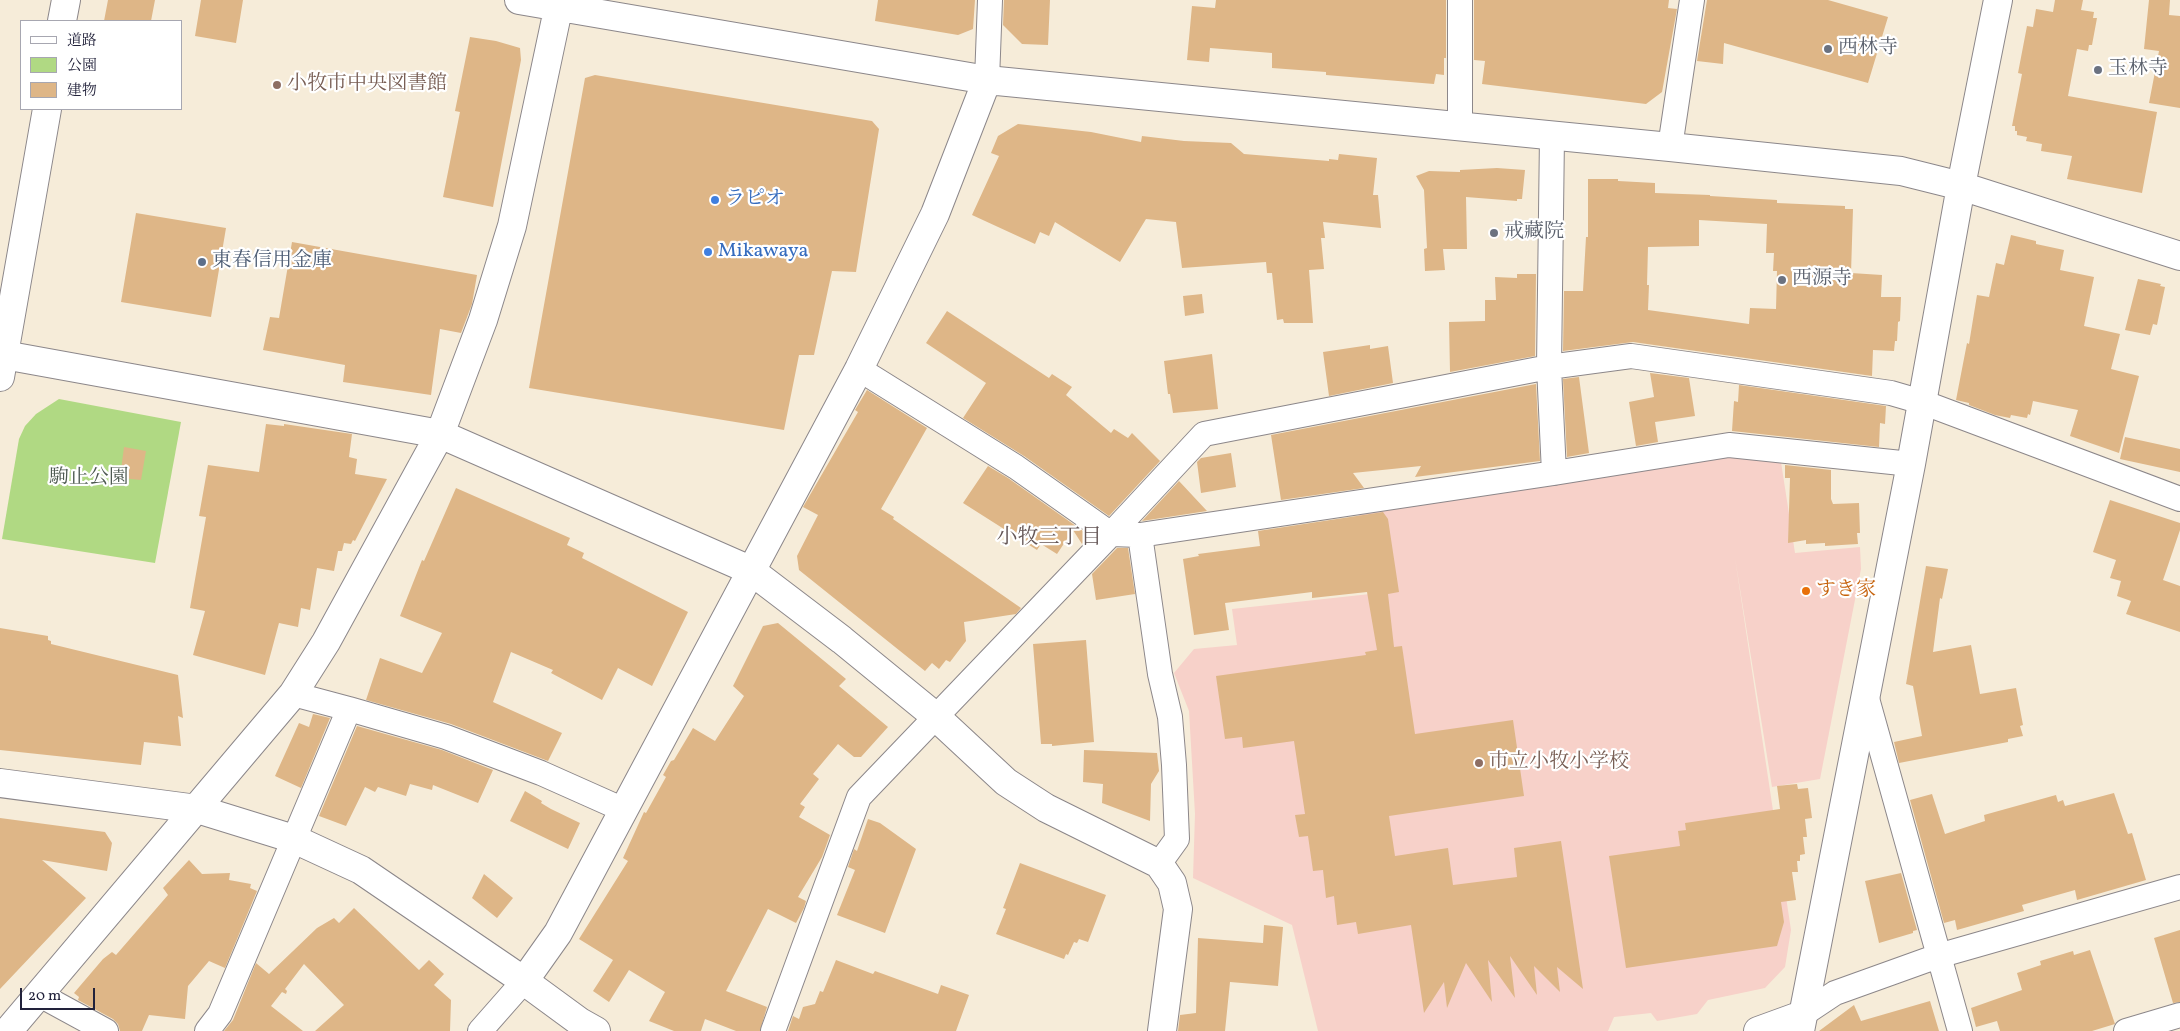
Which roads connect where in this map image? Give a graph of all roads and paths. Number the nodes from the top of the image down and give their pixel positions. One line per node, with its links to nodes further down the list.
1 (66, 0): 8 (street)
2 (519, 0): 7 (street)
3 (990, 0): 9 (street)
4 (1460, 0): 11 (street)
5 (1692, 0): 13 (street)
6 (1998, 0): 14 (street)
7 (560, 4): 9 (street); 20 (street)
8 (62, 20)
9 (987, 80): 11 (street); 18 (street)
10 (47, 110): 16 (street)
11 (1460, 127): 12 (street)
12 (1552, 136): 13 (street); 17 (street)
13 (1670, 147): 14 (street)
14 (1961, 186): 15 (street); 19 (street)
15 (2180, 256)
16 (1, 362): 20 (street)
17 (1549, 367): 19 (street); 22 (street); 24 (street)
18 (859, 368): 24 (street); 26 (street)
19 (1922, 402): 21 (street); 23 (street)
20 (440, 434): 26 (street); 27 (street)
21 (1912, 464): 22 (street); 28 (street)
22 (1554, 474): 25 (street)
23 (2180, 499)
24 (1111, 534): 25 (street); 30 (street)
25 (1140, 535): 35 (street)
26 (750, 570): 30 (street); 33 (street)
27 (293, 694): 29 (street); 32 (street)
28 (1866, 695): 37 (street); 41 (street)
29 (349, 710): 33 (street); 34 (street)
30 (935, 716): 35 (street); 47 (street)
31 (0, 783): 32 (street)
32 (197, 809): 34 (street); 39 (street)
33 (624, 810): 38 (street)
34 (294, 839): 38 (street); 45 (street)
35 (1159, 864): 48 (street)
36 (2180, 887): 37 (street)
37 (1938, 956): 41 (street); 50 (street)
38 (524, 981): 42 (street); 46 (street)
39 (40, 995): 43 (street); 44 (street)
40 (2180, 1015): 51 (street)
41 (1801, 1023): 49 (street)
42 (585, 1028)
43 (8, 1031)
44 (106, 1031)
45 (207, 1031)
46 (480, 1031)
47 (773, 1031)
48 (1162, 1031)
49 (1758, 1031)
50 (1960, 1031)
51 (2126, 1031)

